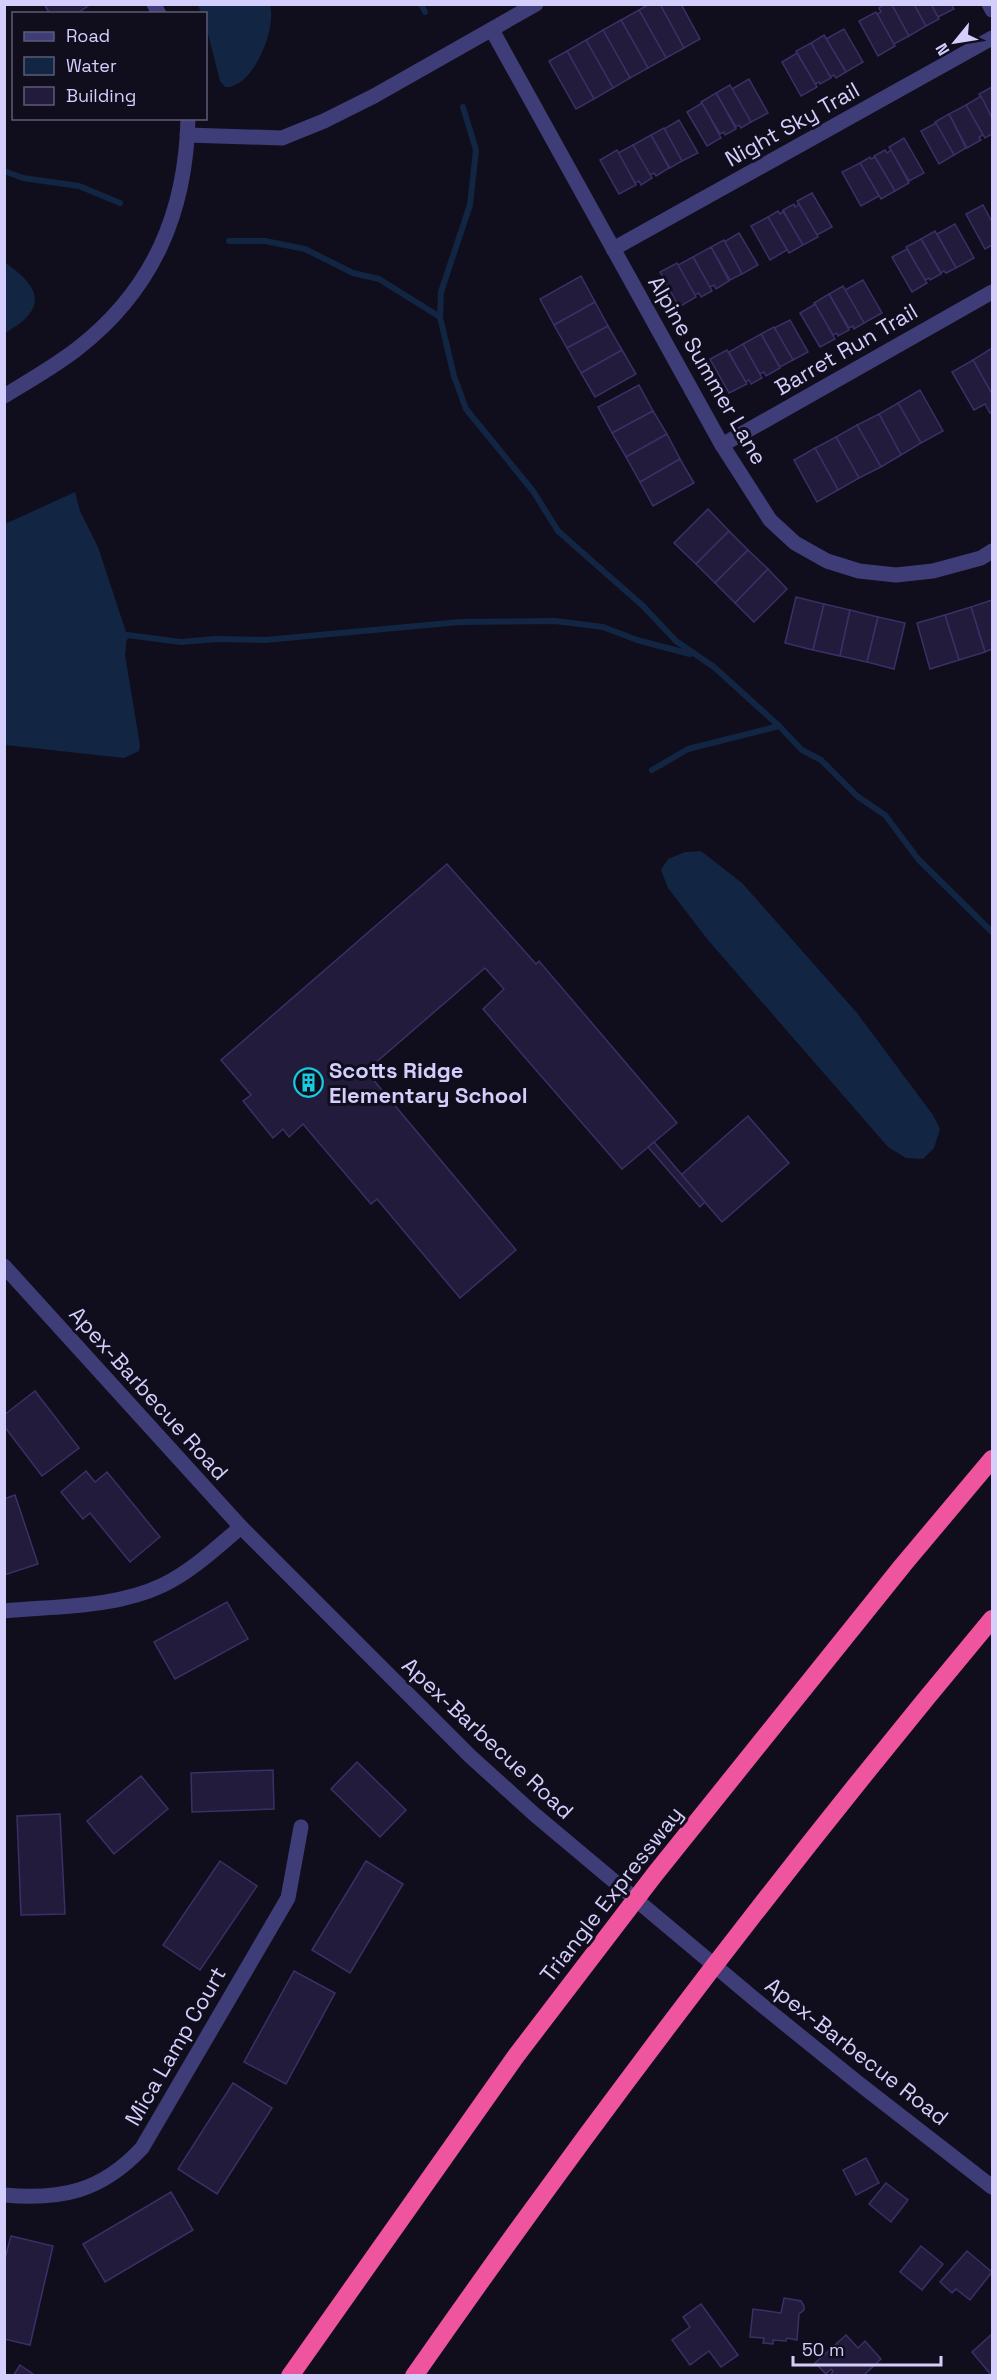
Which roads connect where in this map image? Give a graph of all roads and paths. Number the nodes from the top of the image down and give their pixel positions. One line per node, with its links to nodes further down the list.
1 (536, 4): 4 (street)
2 (989, 4): 3 (street)
3 (993, 10)
4 (492, 30): 7 (street); 8 (street, Alpine Summer Lane)
5 (993, 38): 8 (street, Night Sky Trail)
6 (188, 120): 7 (street)
7 (187, 135): 10 (street)
8 (613, 249): 11 (street, Alpine Summer Lane)
9 (993, 292): 11 (street, Barret Run Trail)
10 (4, 396)
11 (722, 445): 12 (street, Alpine Summer Lane)
12 (993, 551)
13 (4, 1266): 15 (street, Apex-Barbecue Road)
14 (993, 1459): 21 (highway, Triangle Expressway)
15 (241, 1527): 16 (street); 19 (street, Apex-Barbecue Road)
16 (4, 1611)
17 (993, 1618): 22 (highway)
18 (301, 1827): 20 (street, Mica Lamp Court)
19 (993, 2187)
20 (4, 2195)
21 (290, 2376)
22 (414, 2376)

